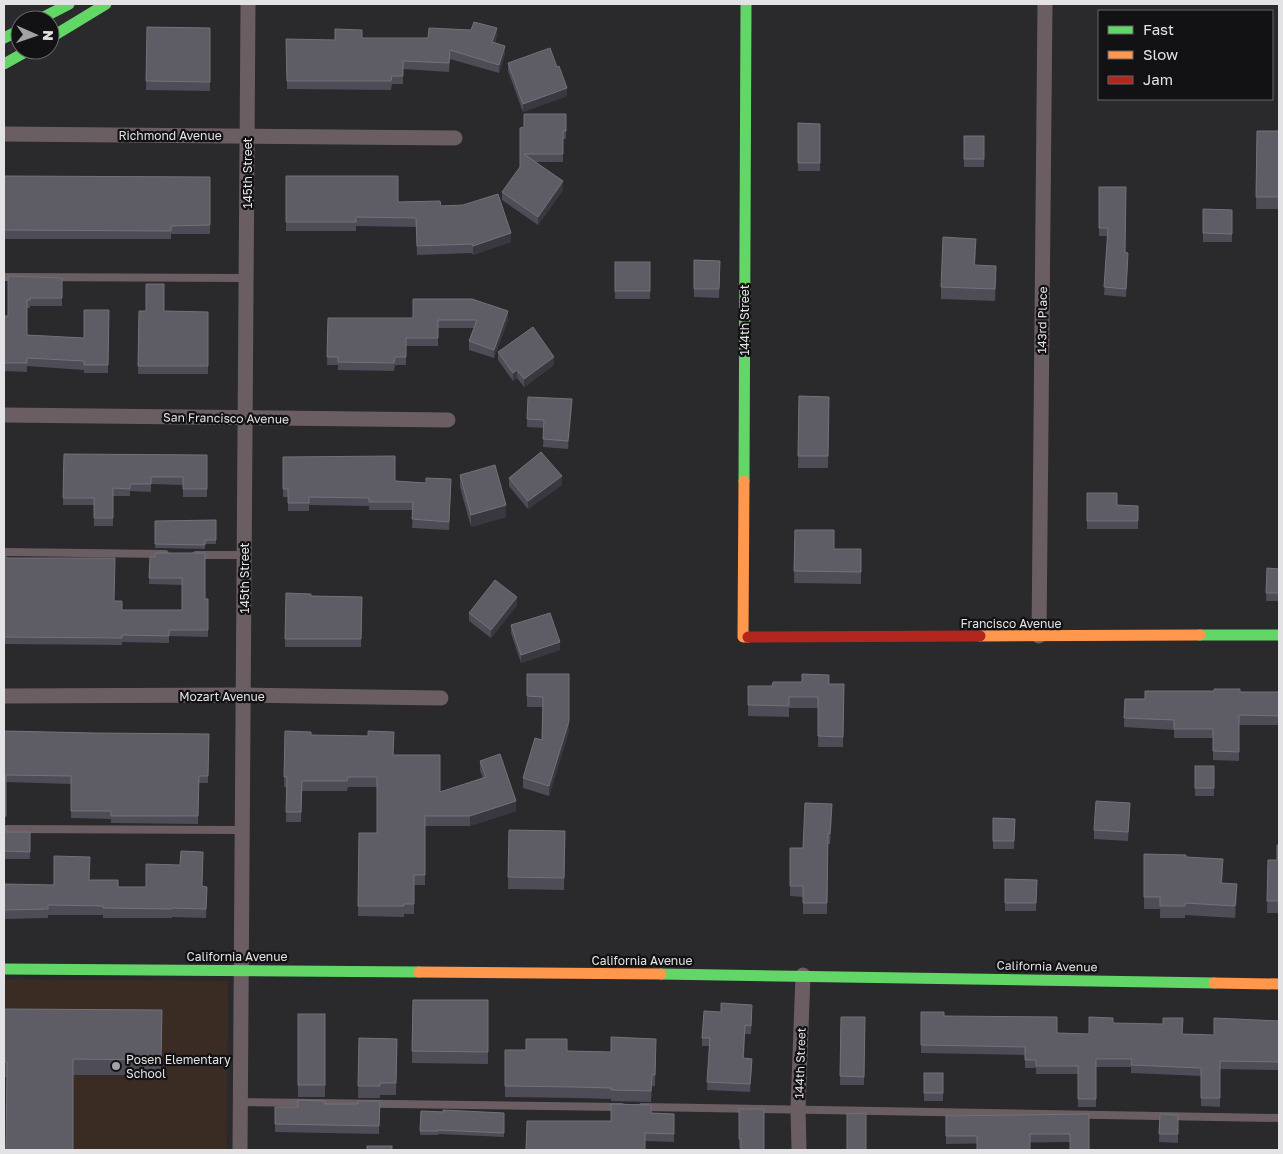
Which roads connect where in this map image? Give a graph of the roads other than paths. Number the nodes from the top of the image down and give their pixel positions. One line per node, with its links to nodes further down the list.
1 (68, 4): 6 (main road)
2 (106, 4): 7 (main road)
3 (746, 4): 22 (main road, 144th Street)
4 (1045, 4): 21 (street, 143rd Place)
5 (248, 6): 9 (street, 145th Street)
6 (57, 10)
7 (60, 32)
8 (4, 134): 9 (street, Richmond Avenue)
9 (247, 136): 10 (street, Richmond Avenue); 12 (street, 145th Street)
10 (455, 138)
11 (4, 277): 12 (lane)
12 (246, 278): 14 (street, 145th Street)
13 (4, 415): 14 (street, San Francisco Avenue)
14 (245, 418): 15 (street, San Francisco Avenue); 19 (street, 145th Street)
15 (448, 420)
16 (4, 552): 17 (lane)
17 (177, 554)
18 (186, 554): 19 (lane)
19 (244, 555): 23 (street, 145th Street)
20 (1279, 635): 21 (main road, Francisco Avenue)
21 (1039, 636): 22 (main road, Francisco Avenue)
22 (743, 637)
23 (243, 695): 24 (street, Mozart Avenue); 25 (street, Mozart Avenue); 27 (street, 145th Street)
24 (4, 696)
25 (441, 698)
26 (4, 829): 27 (lane)
27 (242, 830): 29 (street, 145th Street)
28 (4, 968): 29 (main road, California Avenue)
29 (241, 970): 30 (main road, California Avenue); 32 (street, 145th Street)
30 (803, 975): 31 (main road, California Avenue); 35 (street, 144th Street)
31 (1279, 984)
32 (240, 1102): 33 (lane); 37 (street, 145th Street)
33 (628, 1107)
34 (638, 1107): 35 (lane)
35 (798, 1109): 36 (lane); 38 (street, 144th Street)
36 (1279, 1118)
37 (240, 1150)
38 (799, 1150)

